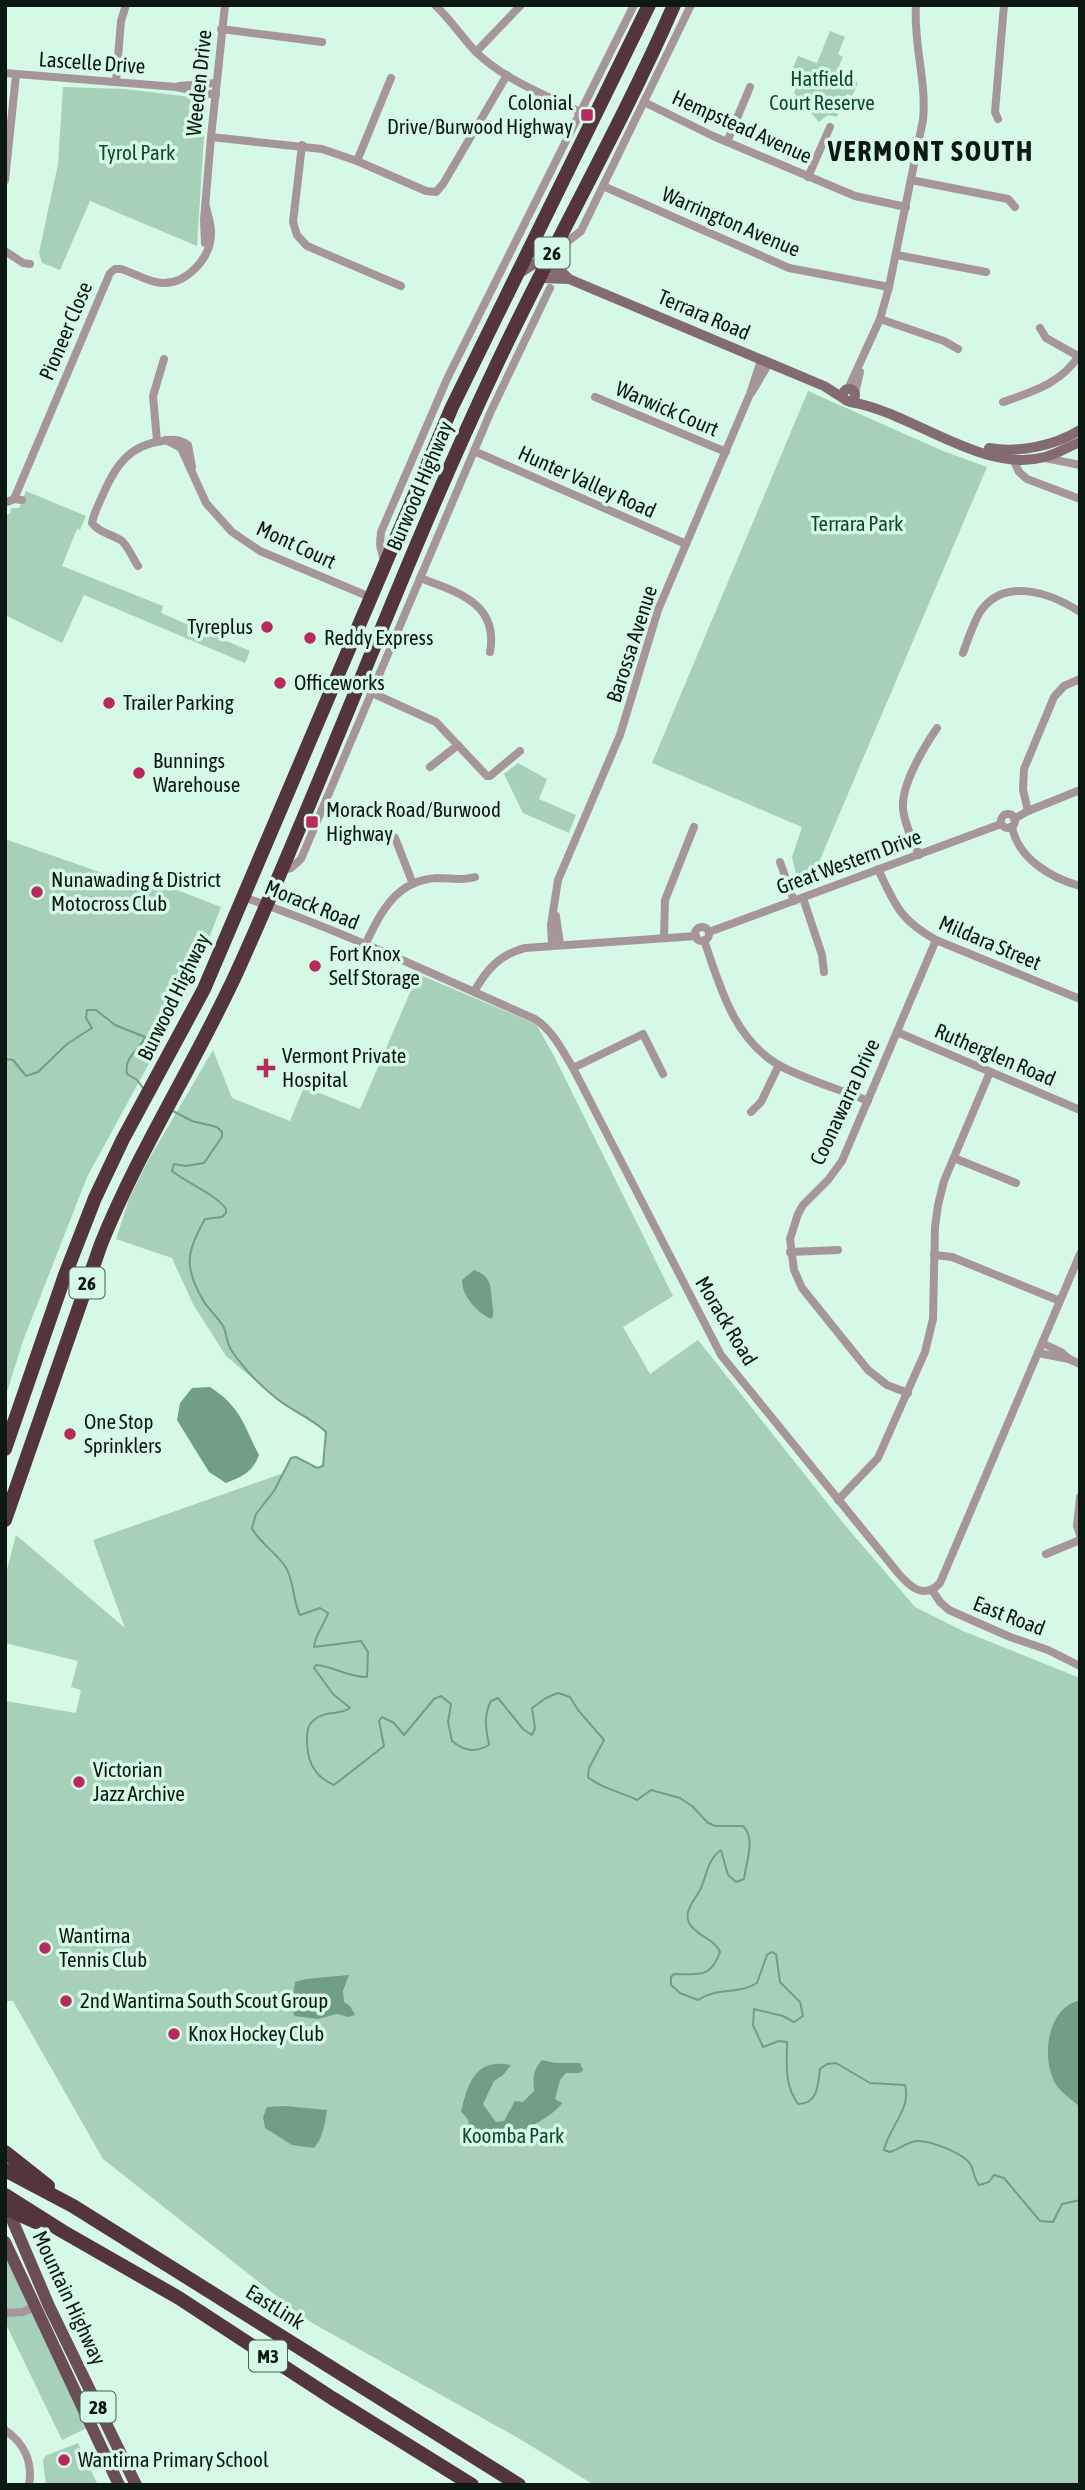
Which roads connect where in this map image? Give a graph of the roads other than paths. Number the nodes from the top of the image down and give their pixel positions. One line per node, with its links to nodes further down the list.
1 (126, 5): 18 (street)
2 (225, 5): 11 (street, Weeden Drive)
3 (435, 5): 13 (street)
4 (521, 5): 13 (street)
5 (634, 5): 24 (street, Burwood Highway)
6 (649, 5): 38 (highway, Burwood Highway / 26)
7 (674, 5): 39 (highway, Burwood Highway / 26)
8 (691, 5): 23 (street)
9 (916, 5): 33 (street)
10 (1004, 5): 25 (street)
11 (221, 29): 12 (street); 19 (street, Weeden Drive)
12 (322, 43)
13 (476, 52): 16 (street)
14 (5, 73): 15 (street, Lascelle Drive)
15 (16, 75): 18 (street, Lascelle Drive); 32 (street)
16 (507, 75): 24 (street); 30 (street)
17 (391, 78): 30 (street)
18 (116, 81): 20 (street, Lascelle Drive)
19 (216, 83): 20 (street, Lascelle Drive); 22 (street, Weeden Drive)
20 (176, 87): 22 (street, Lascelle Drive)
21 (750, 87): 28 (street)
22 (216, 95): 27 (street, Weeden Drive)
23 (644, 102): 28 (street, Hempstead Avenue); 34 (street)
24 (580, 112): 35 (street, Burwood Highway)
25 (998, 119)
26 (830, 127): 31 (street)
27 (211, 137): 29 (street); 42 (street, Weeden Drive)
28 (727, 142): 31 (street, Hempstead Avenue)
29 (302, 145): 30 (street); 48 (street)
30 (357, 161)
31 (808, 177): 36 (street, Hempstead Avenue)
32 (5, 180)
33 (911, 180): 36 (street); 37 (street)
34 (603, 186): 39 (street); 49 (street, Warrington Avenue)
35 (535, 202): 38 (street); 61 (street, Burwood Highway)
36 (906, 207): 41 (street)
37 (1015, 207)
38 (538, 230): 39 (highway); 46 (highway, Burwood Highway / 26)
39 (557, 244): 45 (street); 47 (highway, Burwood Highway / 26)
40 (5, 251): 43 (street)
41 (897, 255): 44 (street); 49 (street)
42 (202, 260): 71 (street, Pioneer Close)
43 (30, 264)
44 (986, 272)
45 (565, 275): 47 (street, Terrara Road); 56 (street, Terrara Road)
46 (516, 276): 47 (street); 60 (highway, Burwood Highway / 26)
47 (543, 280): 50 (street); 50 (street, Burwood Highway); 72 (highway, Burwood Highway / 26)
48 (401, 286)
49 (890, 287): 51 (street)
50 (542, 305): 65 (street, Burwood Highway)
51 (880, 319): 53 (street); 57 (street)
52 (1040, 328): 54 (street)
53 (958, 349)
54 (1079, 355): 59 (street)
55 (164, 359): 63 (street)
56 (765, 362): 57 (street, Terrara Road); 66 (street, Barossa Avenue)
57 (850, 394): 64 (street, Terrara Road)
58 (595, 397): 66 (street, Warwick Court)
59 (1003, 402)
60 (452, 407): 61 (street, Burwood Highway); 75 (highway, Burwood Highway / 26)
61 (430, 418): 75 (street, Burwood Highway)
62 (1078, 436): 64 (street, Terrara Road); 67 (street, Terrara Road)
63 (161, 441): 76 (street); 78 (street, Mont Court)
64 (965, 446): 68 (street, Terrara Road)
65 (474, 451): 73 (street, Burwood Highway); 74 (street, Hunter Valley Road)
66 (726, 452): 74 (street, Barossa Avenue)
67 (1044, 457): 68 (street, Terrara Road); 69 (street)
68 (1013, 459): 70 (street)
69 (1080, 465)
70 (1080, 499)
71 (14, 501)
72 (435, 504): 73 (street); 96 (highway, Burwood Highway / 26)
73 (449, 509): 77 (street, Burwood Highway)
74 (687, 544): 106 (street, Barossa Avenue)
75 (385, 564): 78 (highway, Burwood Highway / 26)
76 (138, 566)
77 (420, 578): 80 (street); 83 (street, Burwood Highway)
78 (370, 597): 100 (highway, Burwood Highway / 26)
79 (1080, 612): 81 (street)
80 (490, 652)
81 (963, 653)
82 (1080, 679): 89 (street)
83 (372, 693): 85 (street); 96 (street, Burwood Highway)
84 (937, 728): 93 (street)
85 (458, 745): 86 (street); 87 (street)
86 (520, 751)
87 (430, 767)
88 (1080, 790): 89 (street)
89 (1028, 811): 90 (street)
90 (1013, 823): 93 (street, Great Western Drive); 99 (street)
91 (694, 827): 104 (street)
92 (395, 838): 98 (street)
93 (919, 855): 95 (street, Great Western Drive)
94 (779, 862): 101 (street)
95 (878, 869): 101 (street, Great Western Drive); 105 (street, Mildara Street)
96 (282, 870): 102 (highway, Burwood Highway / 26)
97 (475, 877): 98 (street)
98 (413, 884): 107 (street)
99 (1080, 886)
100 (243, 897): 102 (street, Morack Road); 131 (highway, Burwood Highway / 26)
101 (798, 900): 103 (street, Great Western Drive); 108 (street)
102 (267, 905): 107 (street, Morack Road); 132 (highway, Burwood Highway / 26)
103 (703, 936): 104 (street, Great Western Drive); 112 (street)
104 (664, 939): 106 (street, Great Western Drive)
105 (936, 940): 110 (street, Mildara Street); 111 (street, Coonawarra Drive)
106 (556, 944): 109 (street, Great Western Drive)
107 (366, 945): 109 (street, Morack Road)
108 (824, 972)
109 (474, 992): 113 (street, Morack Road)
110 (1080, 999)
111 (897, 1032): 114 (street, Rutherglen Road); 116 (street, Coonawarra Drive)
112 (779, 1065): 116 (street); 118 (street)
113 (573, 1068): 115 (street); 135 (street, Morack Road)
114 (990, 1072): 117 (street, Rutherglen Road); 119 (street)
115 (663, 1074)
116 (868, 1101): 122 (street, Coonawarra Drive)
117 (1080, 1110)
118 (751, 1112)
119 (954, 1158): 120 (street); 124 (street)
120 (1016, 1183)
121 (838, 1250): 122 (street)
122 (790, 1252): 130 (street, Coonawarra Drive)
123 (1080, 1254): 125 (street)
124 (934, 1255): 125 (street); 130 (street)
125 (1060, 1301): 126 (street)
126 (1042, 1343): 127 (street); 128 (street)
127 (1038, 1353): 128 (street); 139 (street)
128 (1069, 1359): 129 (street)
129 (1080, 1364)
130 (908, 1393): 135 (street)
131 (15, 1423): 132 (highway); 133 (highway, Burwood Highway / 26)
132 (33, 1442): 136 (highway, Burwood Highway / 26)
133 (5, 1449)
134 (1080, 1497): 137 (street)
135 (838, 1500): 139 (street, Morack Road)
136 (5, 1520)
137 (1080, 1537): 138 (street)
138 (1046, 1554)
139 (932, 1590): 140 (street, East Road)
140 (1080, 1666)
141 (8, 2154): 145 (highway)
142 (5, 2170): 145 (highway, EastLink / M3)
143 (5, 2195): 147 (highway)
144 (5, 2203): 149 (main road, Mountain Highway / 28)
145 (73, 2206): 159 (highway, EastLink / M3)
146 (5, 2208): 147 (highway, bridge)
147 (34, 2216): 158 (highway, M3)
148 (5, 2242): 150 (main road, Mountain Highway / 28)
149 (49, 2306): 150 (main road); 152 (main road, Mountain Highway / 28)
150 (34, 2308): 151 (street); 153 (main road, Mountain Highway / 28)
151 (5, 2313)
152 (101, 2412): 153 (main road); 157 (main road, Mountain Highway / 28)
153 (88, 2419): 156 (main road, Mountain Highway / 28)
154 (5, 2430): 155 (street)
155 (29, 2485)
156 (119, 2485)
157 (136, 2485)
158 (472, 2485)
159 (519, 2485)

